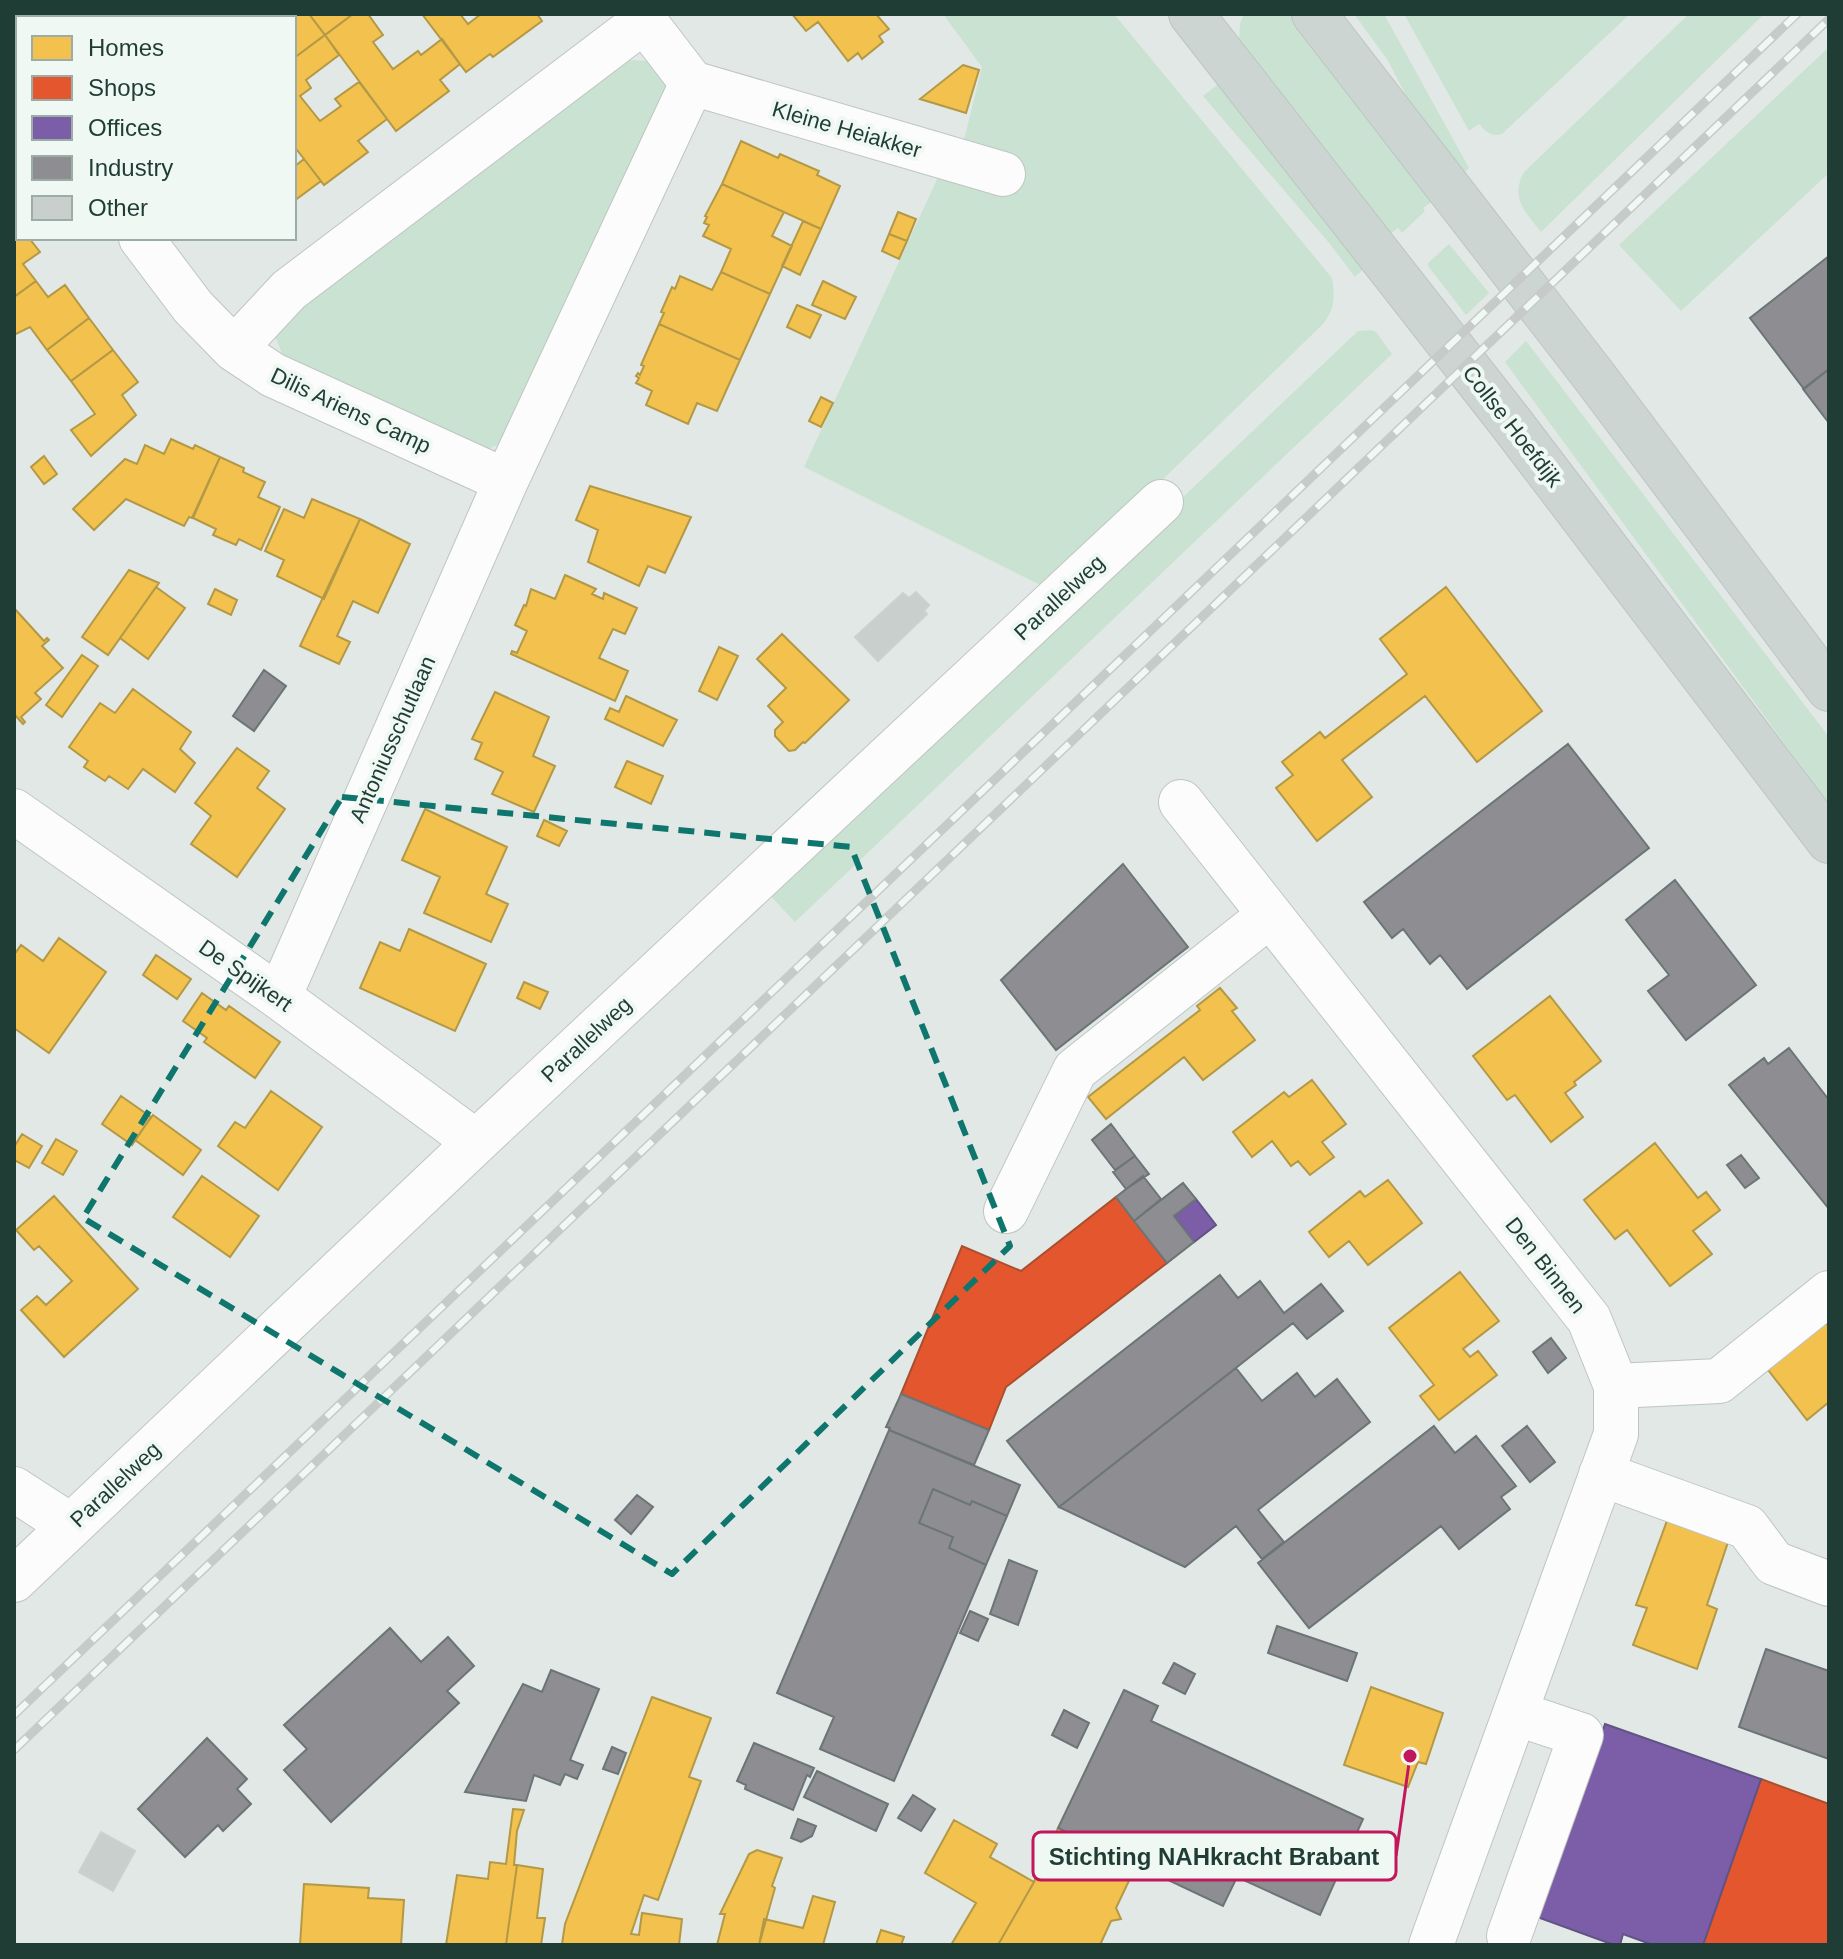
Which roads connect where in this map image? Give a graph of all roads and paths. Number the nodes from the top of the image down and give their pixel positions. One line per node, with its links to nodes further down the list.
1 (1314, 14): 10 (main road)
2 (1194, 15): 13 (main road, Collse Hoefdijk)
3 (642, 18): 4 (street); 7 (street)
4 (692, 83): 5 (street, Kleine Heiakker); 8 (street)
5 (1003, 174)
6 (143, 240): 7 (street, Dilis Ariens Camp)
7 (234, 349): 8 (street, Dilis Ariens Camp)
8 (506, 481): 15 (street, Antoniusschutlaan)
9 (1161, 502): 16 (street, Parallelweg)
10 (1829, 689)
11 (1181, 802): 14 (street, Den Binnen)
12 (14, 811): 15 (street, De Spijkert)
13 (1829, 841)
14 (1270, 915): 17 (street); 19 (street, Den Binnen)
15 (279, 997): 16 (street, De Spijkert)
16 (476, 1142): 22 (street, Parallelweg)
17 (1006, 1211)
18 (1829, 1293): 19 (street)
19 (1616, 1386): 20 (street, Den Binnen)
20 (1601, 1474): 24 (street); 25 (street, Den Binnen)
21 (14, 1489): 22 (street)
22 (71, 1526): 23 (street, Parallelweg)
23 (14, 1580)
24 (1829, 1584)
25 (1515, 1713): 26 (street, Den Binnen); 27 (street)
26 (1437, 1929): 27 (street)
27 (1522, 1940)

